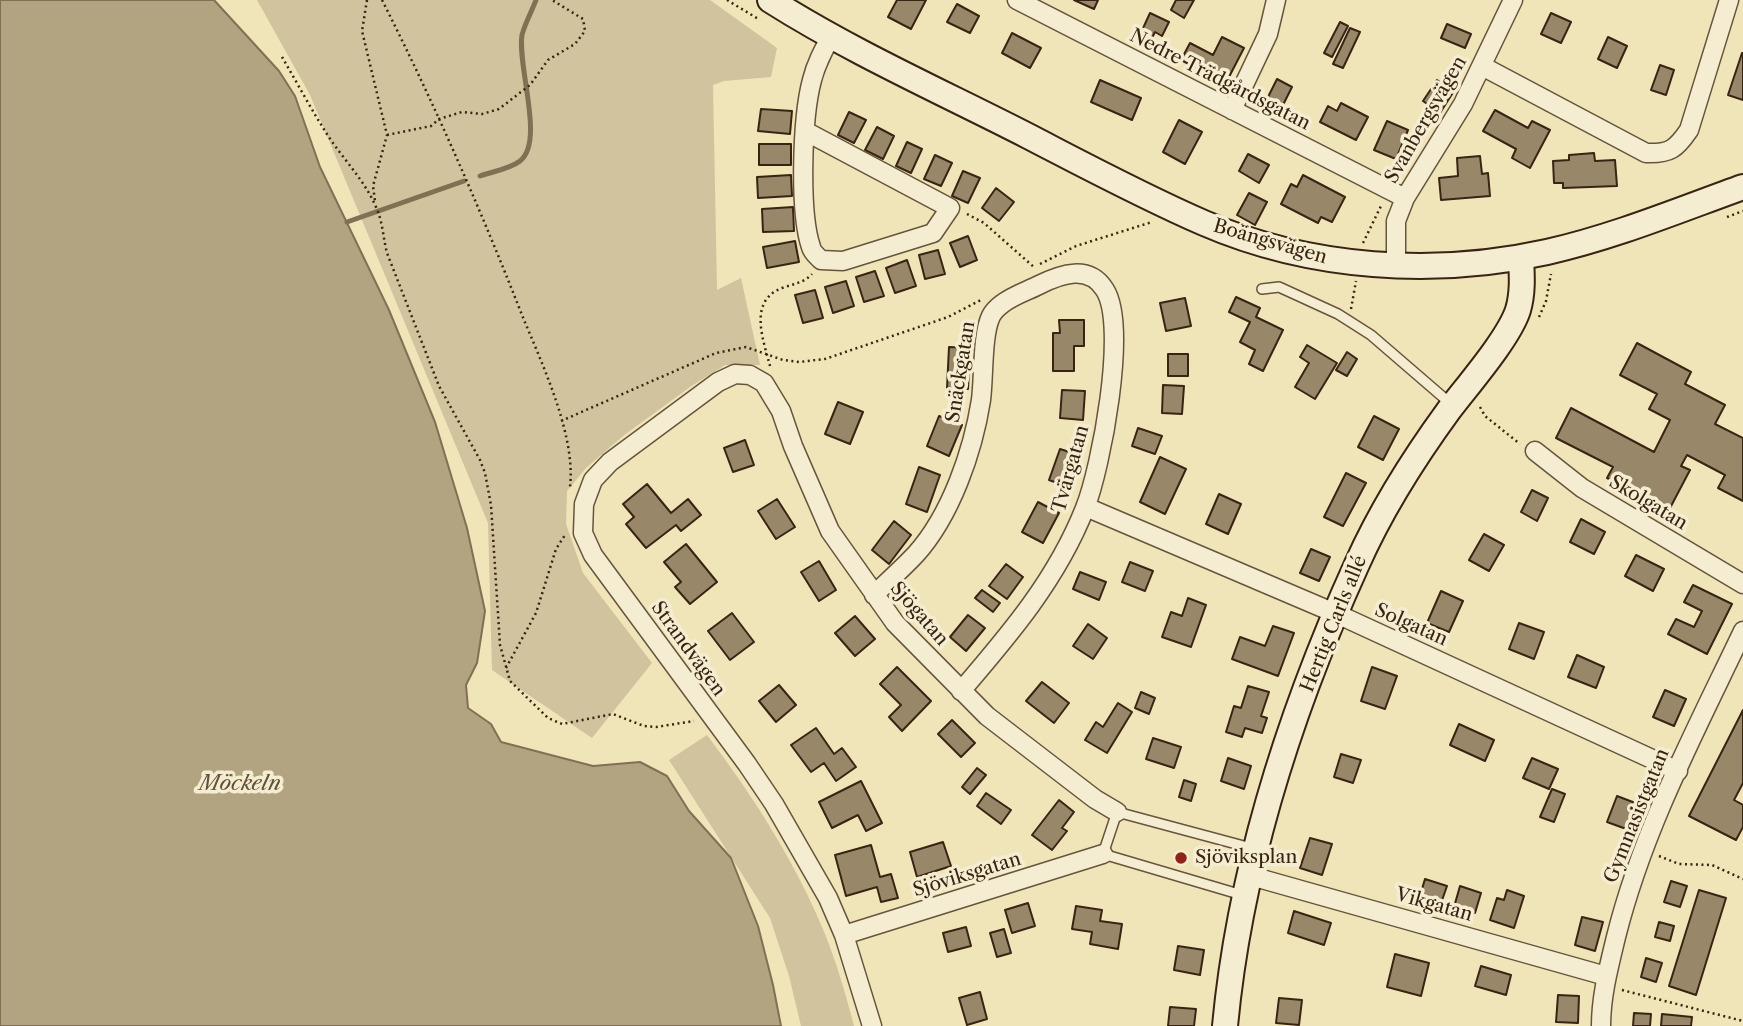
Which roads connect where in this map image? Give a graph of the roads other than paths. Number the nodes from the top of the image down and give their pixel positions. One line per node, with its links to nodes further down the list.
1 (1017, 0): 8 (street, Nedre Trädgårdsgatan)
2 (1276, 0): 8 (street)
3 (1513, 0): 7 (street, Svanbergsvägen)
4 (1729, 0): 7 (street)
5 (766, 10): 6 (street, Boängsvägen)
6 (831, 36): 9 (street); 12 (street, Boängsvägen)
7 (1482, 66): 11 (street, Svanbergsvägen)
8 (1232, 110): 11 (street, Nedre Trädgårdsgatan)
9 (805, 131): 9 (street)
10 (1743, 187): 13 (street, Boängsvägen)
11 (1405, 198): 12 (street, Svanbergsvägen)
12 (1396, 265): 13 (street, Boängsvägen)
13 (1521, 268): 17 (street, Hertig Carls allé)
14 (1043, 276): 19 (street, Tvärgatan); 21 (street, Snäckgatan)
15 (1262, 289): 17 (lane)
16 (766, 386): 21 (street, Sjögatan); 30 (street, Strandvägen)
17 (1453, 406): 22 (street, Hertig Carls allé)
18 (1535, 452): 20 (street, Skolgatan)
19 (1086, 507): 22 (street, Solgatan); 24 (street, Tvärgatan)
20 (1743, 584)
21 (874, 595): 24 (street, Sjögatan)
22 (1337, 614): 25 (street, Solgatan); 27 (street, Hertig Carls allé)
23 (1743, 631): 25 (street, Gymnasistgatan)
24 (961, 691): 26 (street, Sjögatan)
25 (1678, 771): 31 (street, Gymnasistgatan)
26 (1117, 812): 27 (lane); 28 (lane)
27 (1257, 850): 29 (street, Hertig Carls allé)
28 (1103, 855): 29 (lane); 30 (street, Sjöviksgatan)
29 (1248, 886): 31 (street, Vikgatan); 33 (street, Hertig Carls allé)
30 (844, 935): 32 (street, Strandvägen)
31 (1606, 981): 34 (street, Gymnasistgatan)
32 (872, 1026)
33 (1225, 1026)
34 (1601, 1026)

